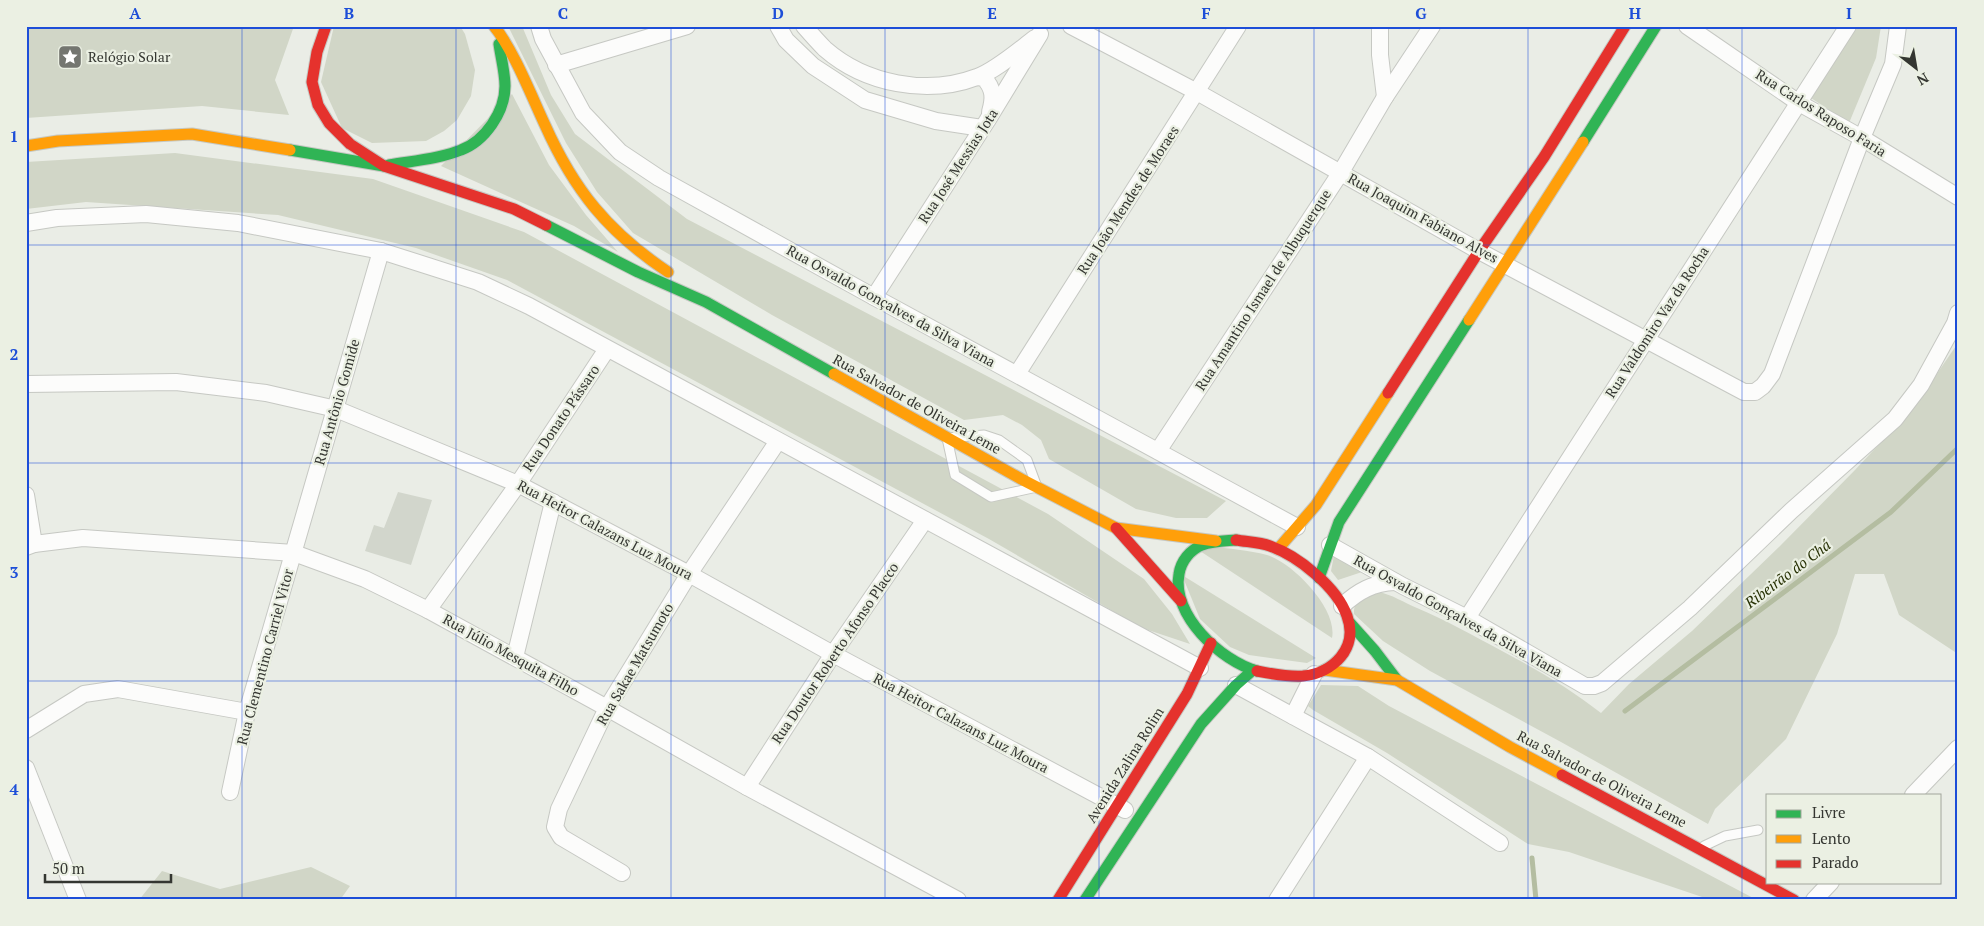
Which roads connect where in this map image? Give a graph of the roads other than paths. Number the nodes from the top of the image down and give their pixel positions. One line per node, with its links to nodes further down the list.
1 (326, 26): 25 (main road)
2 (539, 26): 17 (street, Rua Osvaldo Gonçalves da Silva Viana)
3 (687, 26): 17 (street)
4 (778, 26): 22 (street)
5 (804, 26): 18 (street)
6 (1071, 26): 19 (street, Rua Joaquim Fabiano Alves)
7 (1238, 26): 19 (street, Rua João Mendes de Moraes)
8 (1380, 26): 20 (street)
9 (1432, 26): 20 (street, Rua Amantino Ismael de Albuquerque)
10 (1625, 26): 30 (main road)
11 (1656, 26): 31 (main road)
12 (1687, 26): 21 (street, Rua Carlos Raposo Faria)
13 (1848, 26): 21 (street, Rua Valdomiro Vaz da Rocha)
14 (1898, 26): 23 (street)
15 (495, 27): 25 (main road); 33 (main road)
16 (1044, 30): 18 (street); 22 (street, Rua José Messias Jota)
17 (556, 65): 32 (street, Rua Osvaldo Gonçalves da Silva Viana)
18 (978, 77): 22 (street)
19 (1197, 92): 26 (street, Rua Joaquim Fabiano Alves); 37 (street, Rua João Mendes de Moraes)
20 (1385, 97): 26 (street, Rua Amantino Ismael de Albuquerque)
21 (1799, 103): 23 (street, Rua Carlos Raposo Faria); 35 (street, Rua Valdomiro Vaz da Rocha)
22 (985, 125): 32 (street, Rua José Messias Jota)
23 (1862, 138): 27 (street, Rua Carlos Raposo Faria); 35 (street, Rua Joaquim Fabiano Alves)
24 (26, 146): 25 (main road)
25 (384, 166): 33 (main road)
26 (1341, 172): 30 (street, Rua Joaquim Fabiano Alves); 42 (street, Rua Amantino Ismael de Albuquerque)
27 (1958, 197)
28 (26, 224): 29 (street)
29 (381, 251): 36 (street); 39 (street, Rua Antônio Gomide)
30 (1479, 251): 31 (street, Rua Joaquim Fabiano Alves); 48 (main road)
31 (1506, 264): 35 (street, Rua Joaquim Fabiano Alves); 52 (main road)
32 (874, 297): 37 (street, Rua Osvaldo Gonçalves da Silva Viana)
33 (706, 302): 40 (main road, Rua Salvador de Oliveira Leme)
34 (1958, 313): 61 (street, Rua Osvaldo Gonçalves da Silva Viana)
35 (1645, 339): 61 (street, Rua Valdomiro Vaz da Rocha)
36 (607, 349): 41 (street); 43 (street, Rua Donato Pássaro)
37 (1017, 374): 42 (street, Rua Osvaldo Gonçalves da Silva Viana)
38 (26, 384): 39 (street, Rua Heitor Calazans Luz Moura)
39 (336, 409): 43 (street, Rua Heitor Calazans Luz Moura); 54 (street, Rua Antônio Gomide)
40 (947, 438): 44 (main road, Rua Salvador de Oliveira Leme); 44 (lane); 44 (lane)
41 (778, 441): 47 (street); 55 (street, Rua Sakae Matsumoto)
42 (1158, 451): 48 (street, Rua Osvaldo Gonçalves da Silva Viana)
43 (518, 484): 46 (street, Rua Heitor Calazans Luz Moura); 60 (street, Rua Donato Pássaro)
44 (1037, 487): 49 (main road, Rua Salvador de Oliveira Leme)
45 (26, 495): 51 (street)
46 (553, 502): 55 (street, Rua Heitor Calazans Luz Moura); 65 (street)
47 (925, 520): 64 (street, Rua Doutor Roberto Afonso Placco); 66 (street)
48 (1298, 527): 53 (main road)
49 (1116, 528): 50 (main road); 58 (main road)
50 (1216, 541): 53 (main road); 58 (main road)
51 (30, 545): 54 (street, Rua Júlio Mesquita Filho)
52 (1330, 545): 56 (main road); 57 (street, Rua Osvaldo Gonçalves da Silva Viana)
53 (1278, 549): 56 (main road)
54 (294, 553): 60 (street, Rua Júlio Mesquita Filho); 72 (street, Rua Clementino Carriel Vitor)
55 (689, 574): 64 (street, Rua Heitor Calazans Luz Moura); 71 (street, Rua Sakae Matsumoto)
56 (1319, 578): 59 (main road)
57 (1395, 582): 59 (street); 61 (street, Rua Osvaldo Gonçalves da Silva Viana)
58 (1181, 601): 63 (main road)
59 (1342, 606): 62 (main road)
60 (428, 610): 65 (street, Rua Júlio Mesquita Filho)
61 (1467, 618)
62 (1350, 624): 68 (main road); 69 (main road)
63 (1211, 643): 66 (main road, Avenida Zalina Rolim); 67 (main road)
64 (833, 654): 78 (street, Rua Doutor Roberto Afonso Placco); 81 (street, Rua Heitor Calazans Luz Moura)
65 (515, 657): 71 (street, Rua Júlio Mesquita Filho)
66 (1200, 668): 81 (main road, Avenida Zalina Rolim)
67 (1253, 670): 68 (main road); 70 (main road)
68 (1320, 672): 69 (main road); 73 (street)
69 (1397, 680): 85 (main road, Rua Salvador de Oliveira Leme)
70 (1236, 685): 73 (street); 82 (main road)
71 (607, 708): 78 (street, Rua Júlio Mesquita Filho); 86 (street, Rua Sakae Matsumoto)
72 (247, 712): 74 (street); 79 (street, Rua Clementino Carriel Vitor)
73 (1293, 716): 76 (street)
74 (26, 730)
75 (1958, 748): 80 (street)
76 (1368, 757): 84 (street); 92 (street)
77 (26, 768): 88 (street)
78 (747, 787): 89 (street, Rua Júlio Mesquita Filho)
79 (230, 792)
80 (1914, 794)
81 (1117, 806): 82 (street, Rua Heitor Calazans Luz Moura); 90 (main road, Avenida Zalina Rolim)
82 (1139, 818): 91 (main road)
83 (1758, 830): 85 (lane)
84 (1500, 843)
85 (1700, 849): 93 (main road, Rua Salvador de Oliveira Leme)
86 (622, 873)
87 (1829, 884): 94 (street)
88 (78, 900)
89 (958, 900)
90 (1058, 900)
91 (1085, 900)
92 (1277, 900)
93 (1794, 900)
94 (1814, 900)

